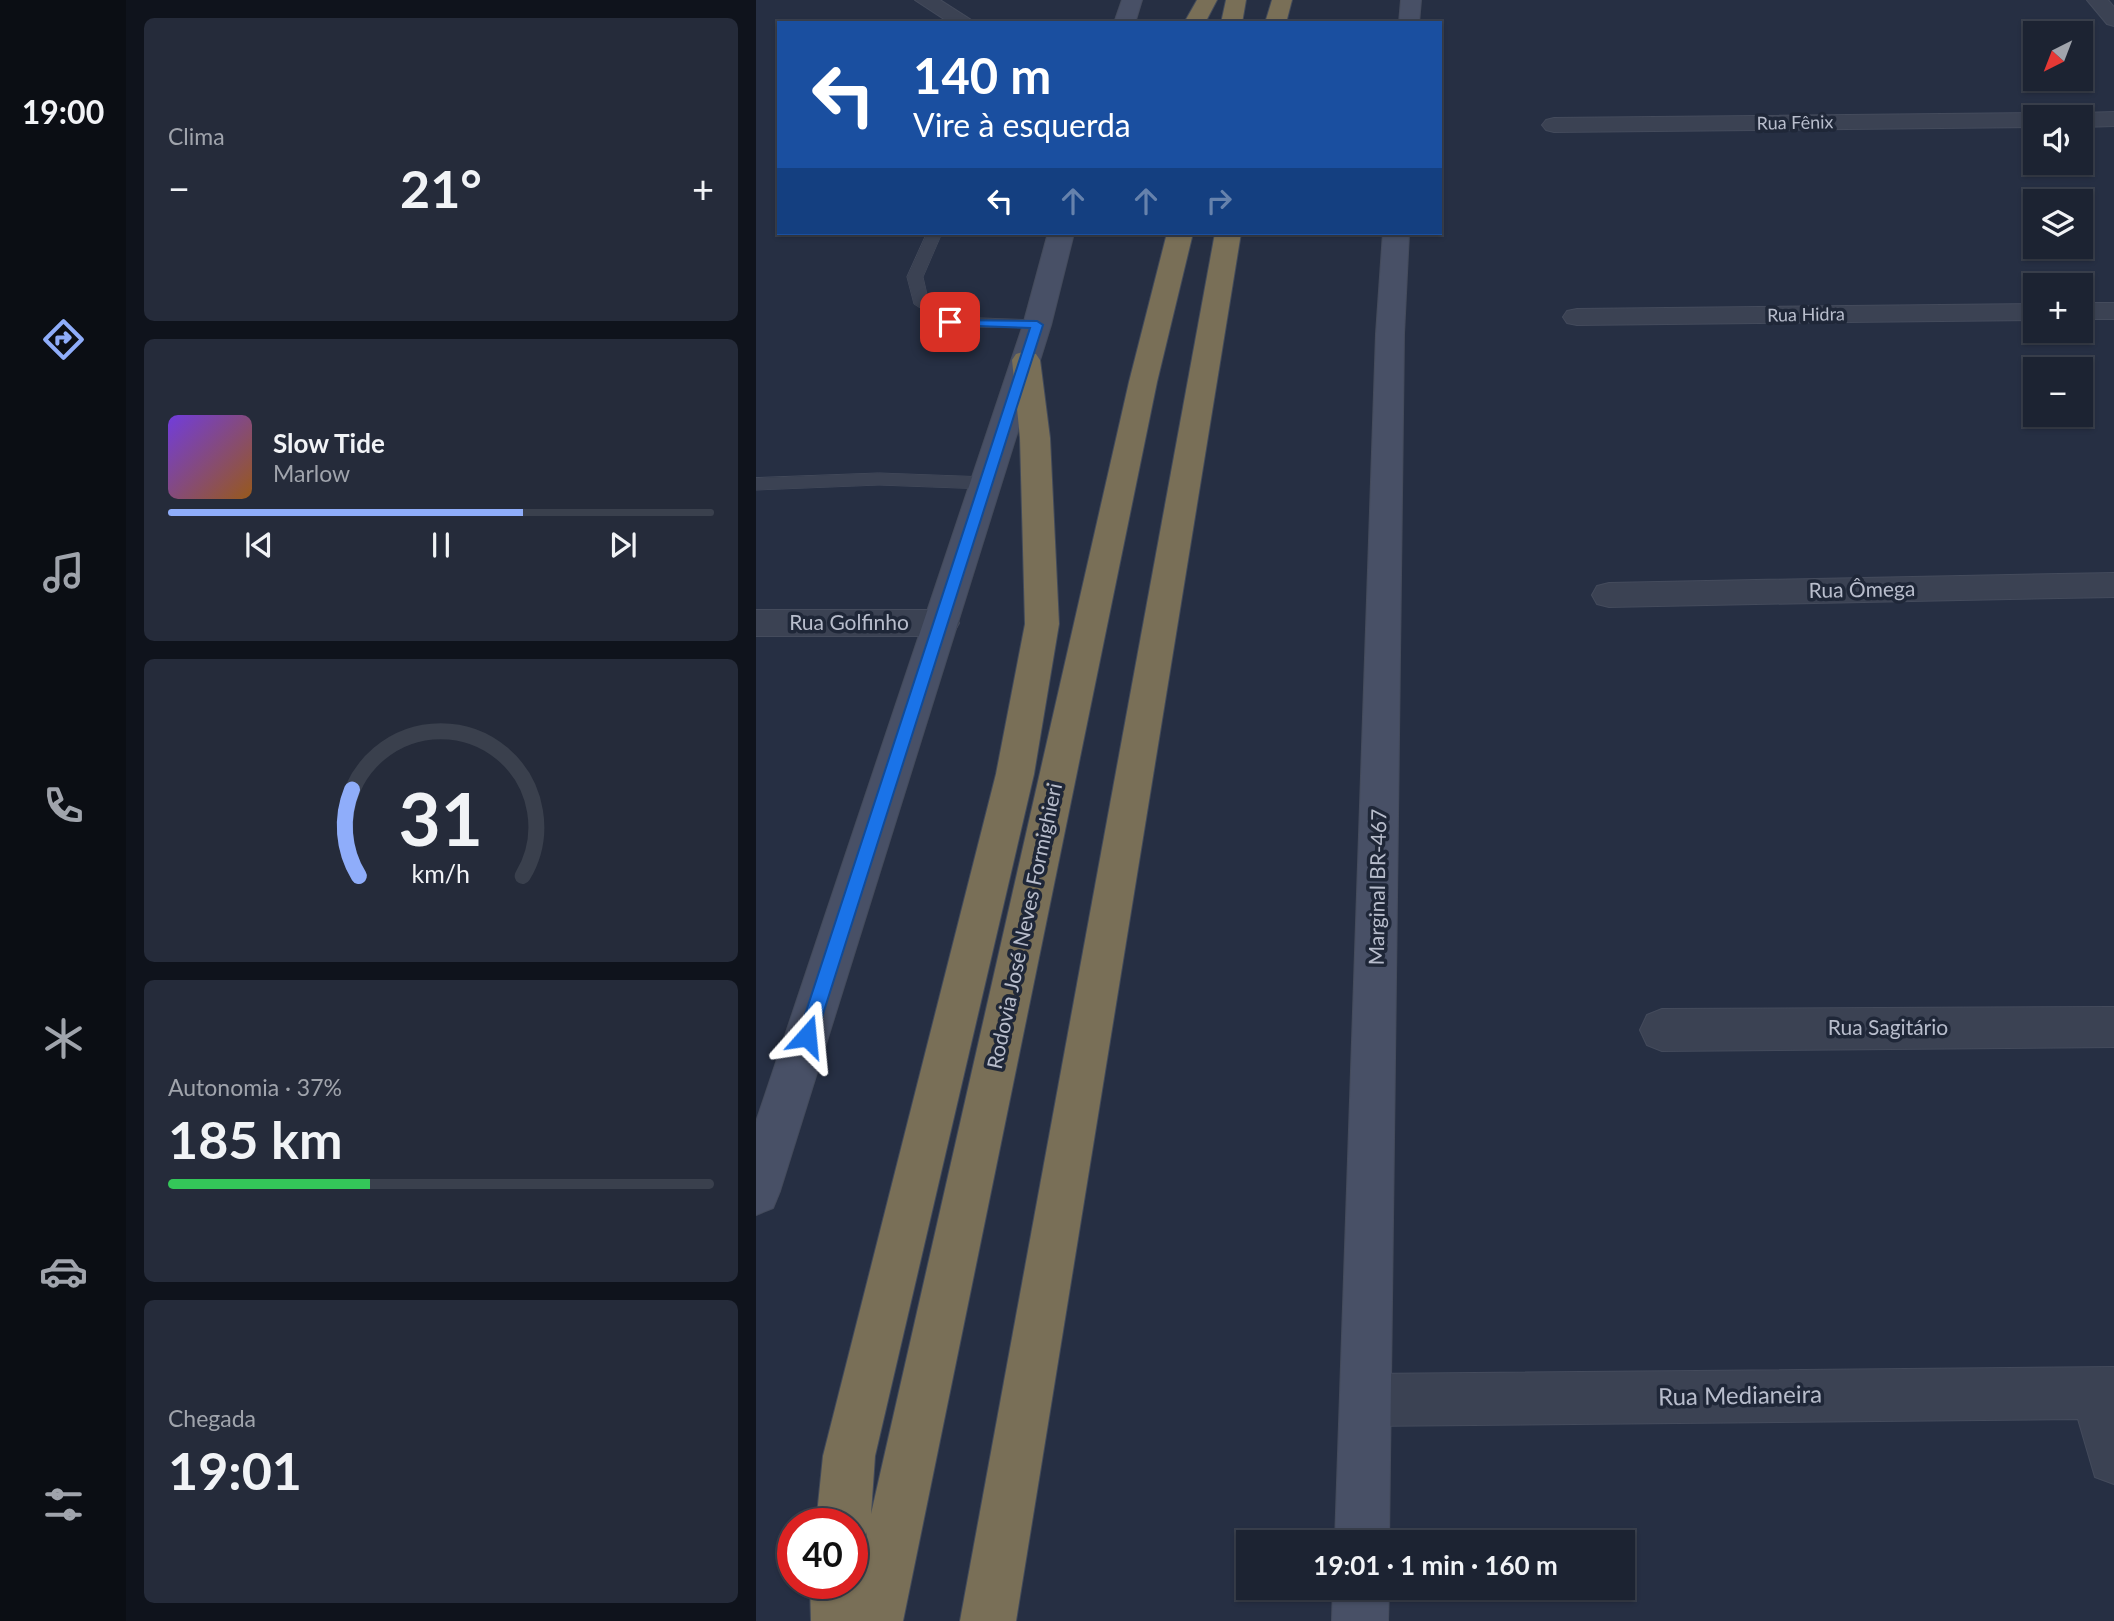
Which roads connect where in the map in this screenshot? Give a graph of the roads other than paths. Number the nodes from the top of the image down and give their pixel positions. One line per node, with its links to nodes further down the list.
1 (925, 0): 10 (street)
2 (1132, 0): 11 (street)
3 (1207, 0): 12 (highway)
4 (1236, 0): 13 (highway)
5 (1269, 0): 14 (highway)
6 (1282, 0): 15 (highway)
7 (1411, 0): 16 (street)
8 (2097, 0): 9 (street)
9 (2114, 20)
10 (962, 21)
11 (1125, 21)
12 (1195, 21)
13 (1231, 21)
14 (1264, 21)
15 (1276, 21)
16 (1409, 21)
17 (2023, 120): 20 (street, Rua Fênix)
18 (2093, 120): 19 (street)
19 (2114, 120)
20 (1554, 125)
21 (933, 235): 30 (lane)
22 (1060, 235): 30 (street)
23 (1180, 235): 48 (highway, Rodovia José Neves Formighieri)
24 (1228, 235): 49 (highway)
25 (1396, 235): 41 (street, Marginal BR-467)
26 (2093, 311): 27 (street)
27 (2114, 311)
28 (2023, 312): 29 (street, Rua Hidra)
29 (1577, 317)
30 (1031, 343): 31 (street); 43 (highway)
31 (986, 483): 32 (lane); 36 (street)
32 (756, 484)
33 (2114, 585): 34 (street, Rua Ômega)
34 (1609, 595)
35 (756, 622): 36 (street, Rua Golfinho)
36 (943, 623): 39 (street)
37 (2114, 1027): 38 (street, Rua Sagitário)
38 (1662, 1030)
39 (756, 1191)
40 (2105, 1393): 41 (street, Rua Medianeira); 42 (street)
41 (1367, 1400): 44 (street, Marginal BR-467)
42 (2114, 1458)
43 (844, 1508)
44 (1362, 1530)
45 (838, 1599): 47 (highway)
46 (1361, 1600): 50 (street)
47 (839, 1621)
48 (875, 1621)
49 (988, 1621)
50 (1360, 1621)

